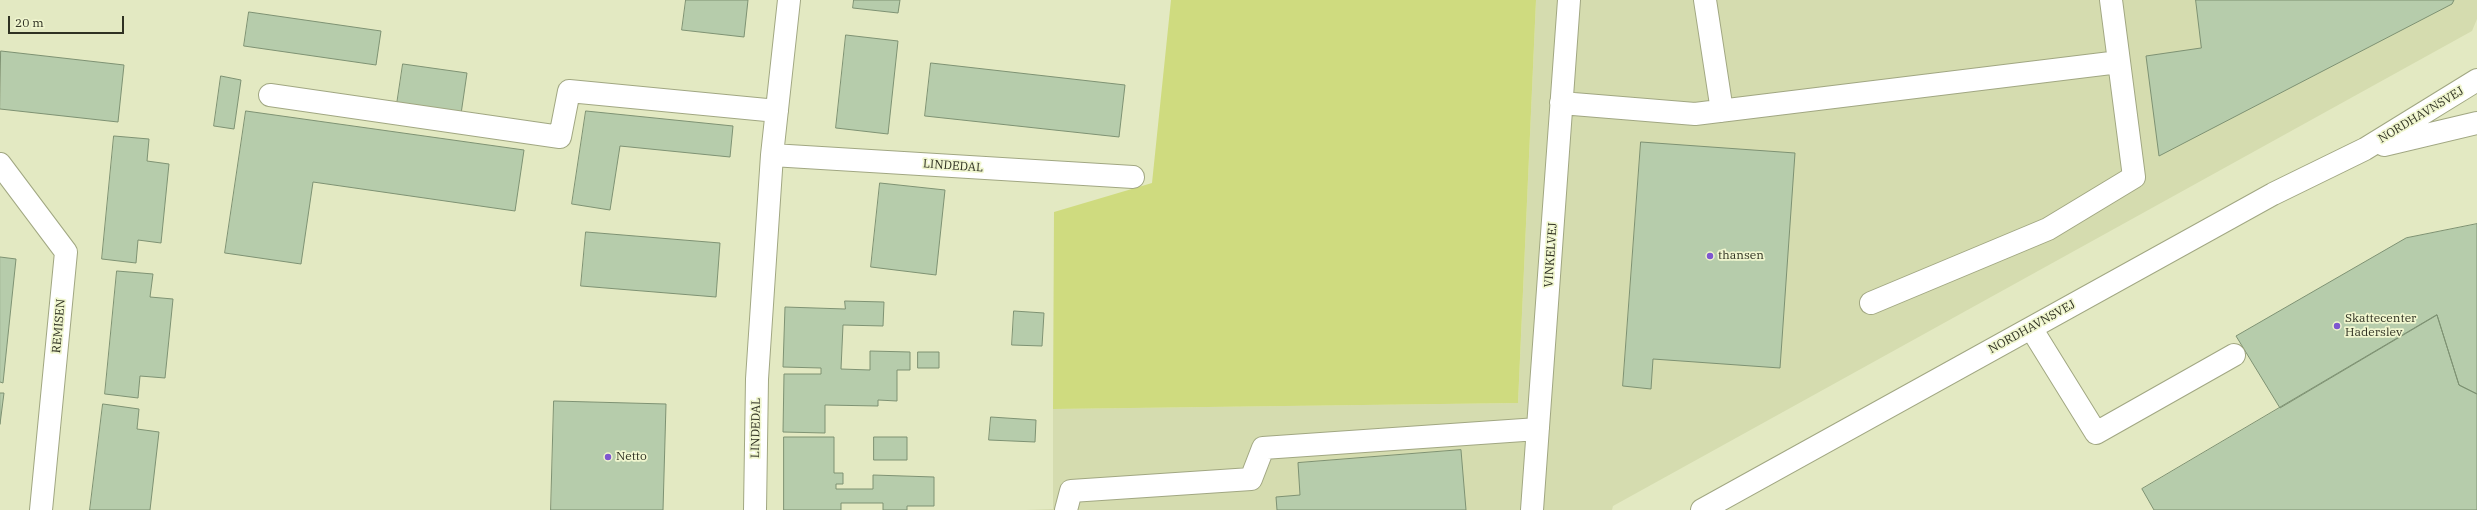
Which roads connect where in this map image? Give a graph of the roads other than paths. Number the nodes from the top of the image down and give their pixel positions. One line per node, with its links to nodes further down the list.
1 (789, 0): 9 (street, LINDEDAL)
2 (1568, 0): 8 (street, VINKELVEJ)
3 (1705, 0): 10 (street)
4 (2111, 0): 5 (street)
5 (2119, 62): 10 (street); 16 (street)
6 (2477, 80): 12 (street, NORDHAVNSVEJ)
7 (270, 95): 9 (street)
8 (1561, 104): 10 (street); 19 (street, VINKELVEJ)
9 (777, 111): 13 (street, LINDEDAL)
10 (1722, 111)
11 (2477, 123): 12 (street, NORDHAVNSVEJ)
12 (2365, 149): 17 (street, NORDHAVNSVEJ)
13 (772, 155): 15 (street, LINDEDAL); 21 (street, LINDEDAL)
14 (0, 164): 20 (street, REMISEN)
15 (1133, 177)
16 (1871, 303)
17 (2031, 328): 18 (street); 24 (street, NORDHAVNSVEJ)
18 (2234, 355)
19 (1538, 429): 22 (street); 23 (street, VINKELVEJ)
20 (41, 510)
21 (755, 510)
22 (1066, 510)
23 (1532, 510)
24 (1702, 510)

